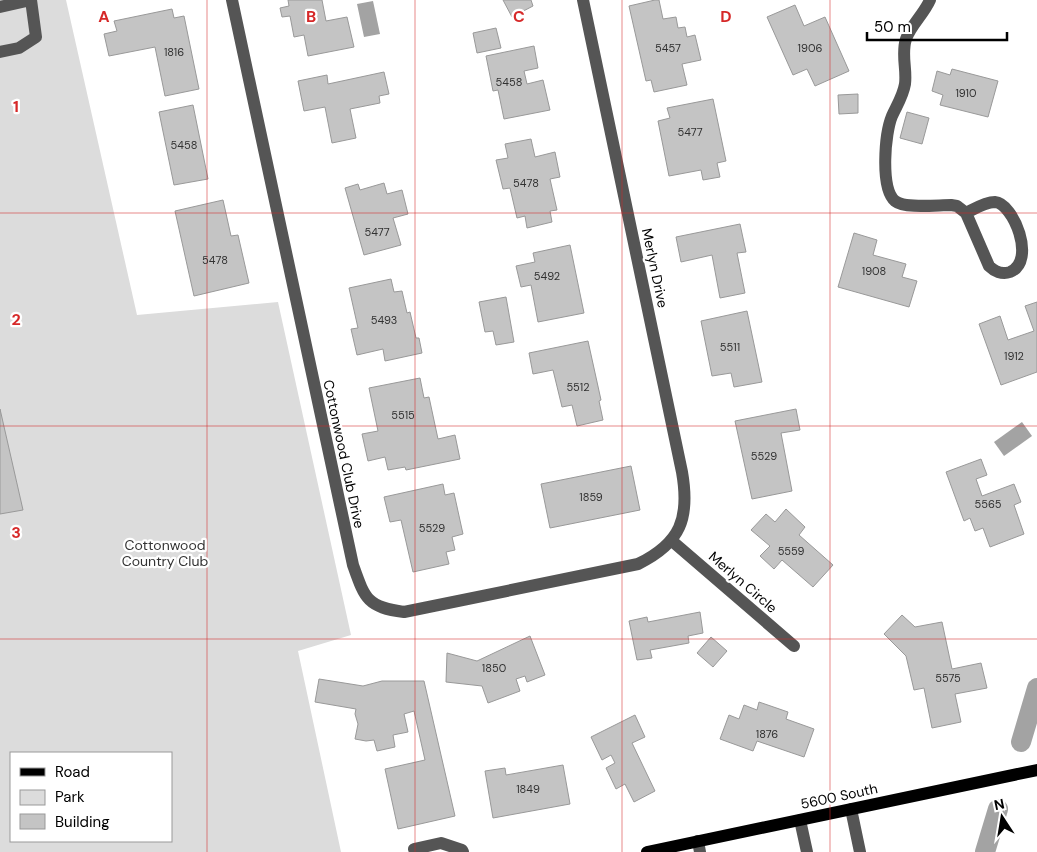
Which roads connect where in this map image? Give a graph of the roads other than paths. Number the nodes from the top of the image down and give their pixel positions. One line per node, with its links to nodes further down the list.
1 (31, 0): 5 (street); 6 (street)
2 (232, 0): 8 (street, Cottonwood Club Drive)
3 (583, 0): 8 (street, Merlyn Drive)
4 (930, 0): 7 (street)
5 (0, 7)
6 (0, 52)
7 (966, 213): 7 (street)
8 (672, 541): 9 (street, Merlyn Circle)
9 (794, 646)
10 (1037, 770): 11 (main road, 5600 South)
11 (851, 809): 12 (main road, 5600 South); 18 (street)
12 (800, 820): 13 (main road, 5600 South); 17 (street)
13 (699, 847): 16 (main road, 5600 South)
14 (414, 849): 15 (street)
15 (462, 852)
16 (647, 852)
17 (807, 852)
18 (860, 852)

